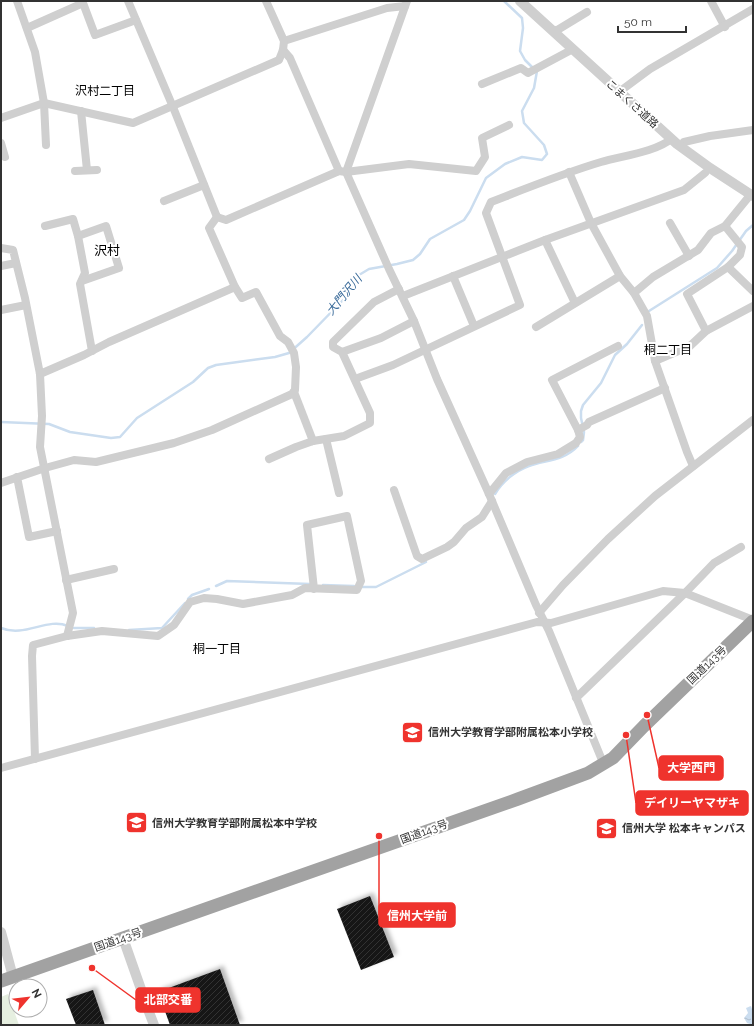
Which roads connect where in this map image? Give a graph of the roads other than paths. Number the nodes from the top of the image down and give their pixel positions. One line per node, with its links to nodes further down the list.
1 (17, 1): 11 (street)
2 (128, 1): 9 (street)
3 (266, 1): 13 (street)
4 (520, 1): 12 (street, こまくさ道路)
5 (711, 1): 10 (street)
6 (406, 3): 13 (street); 32 (street)
7 (753, 9): 10 (street)
8 (587, 12): 12 (street)
9 (136, 20): 11 (street); 19 (street)
10 (725, 27): 17 (street)
11 (27, 28): 18 (street)
12 (553, 31): 14 (street, こまくさ道路)
13 (284, 41): 15 (street)
14 (573, 49): 16 (street); 17 (street, こまくさ道路)
15 (283, 50): 19 (street); 32 (street)
16 (482, 84)
17 (619, 92): 24 (street, こまくさ道路)
18 (44, 104): 20 (street); 21 (street); 27 (street)
19 (173, 107): 20 (street); 35 (street)
20 (81, 111): 29 (street)
21 (1, 118)
22 (509, 125): 32 (street)
23 (753, 130): 25 (street)
24 (671, 139): 33 (street); 36 (street, こまくさ道路)
25 (684, 142)
26 (1, 143): 28 (street)
27 (46, 145)
28 (5, 157)
29 (87, 170): 30 (street); 31 (street)
30 (97, 170)
31 (75, 171)
32 (343, 172): 38 (street); 56 (street)
33 (570, 172): 39 (street); 47 (street)
34 (705, 172): 39 (street)
35 (204, 185): 37 (street); 38 (street)
36 (751, 195): 42 (street)
37 (164, 201)
38 (217, 217): 54 (street)
39 (591, 223): 44 (street); 52 (street)
40 (670, 223): 46 (street)
41 (45, 226): 43 (street)
42 (725, 226): 46 (street); 50 (street)
43 (78, 236): 53 (street); 53 (street)
44 (545, 240): 47 (street); 58 (street)
45 (1, 248): 48 (street)
46 (688, 256): 57 (street)
47 (502, 257): 51 (street); 63 (street)
48 (16, 263): 49 (street); 59 (street)
49 (1, 266)
50 (728, 267): 55 (street); 65 (street)
51 (453, 276): 56 (street); 63 (street)
52 (620, 276): 57 (street); 58 (street)
53 (82, 281): 68 (street)
54 (235, 287): 68 (street); 74 (street)
55 (753, 291)
56 (401, 292): 62 (street); 69 (street)
57 (634, 293): 70 (street)
58 (575, 303): 64 (street)
59 (26, 305): 61 (street); 71 (street)
60 (753, 306): 65 (street)
61 (1, 310)
62 (414, 322): 67 (street); 69 (street)
63 (474, 326): 67 (street)
64 (536, 327)
65 (706, 331): 70 (street)
66 (618, 346): 76 (street)
67 (426, 349): 72 (street); 86 (street)
68 (92, 351): 71 (street)
69 (342, 352): 72 (street)
70 (655, 361): 73 (street)
71 (40, 374): 81 (street)
72 (355, 379): 77 (street)
73 (665, 388): 76 (street); 80 (street)
74 (294, 392): 78 (street); 81 (street)
75 (753, 420): 80 (street)
76 (582, 428): 86 (street)
77 (326, 439): 78 (street); 85 (street)
78 (313, 441): 79 (street)
79 (269, 459)
80 (693, 466): 93 (street)
81 (45, 468): 82 (street); 87 (street)
82 (17, 477): 83 (street); 87 (street)
83 (1, 483)
84 (394, 490): 86 (street)
85 (339, 493)
86 (490, 497): 93 (street)
87 (57, 531): 90 (street)
88 (741, 547): 92 (street)
89 (114, 569): 90 (street)
90 (66, 580): 96 (street)
91 (314, 589): 91 (street); 96 (street)
92 (685, 592): 94 (street); 95 (street); 97 (street)
93 (539, 613): 95 (street)
94 (753, 621): 99 (highway, 国道143号)
95 (544, 622): 97 (street); 98 (street)
96 (67, 636): 98 (street)
97 (576, 698): 99 (street)
98 (35, 759): 100 (street)
99 (604, 765): 102 (highway, 国道143号)
100 (1, 768)
101 (2, 936): 103 (street)
102 (123, 938): 103 (highway, 国道143号); 104 (street)
103 (7, 979)
104 (154, 1025)

